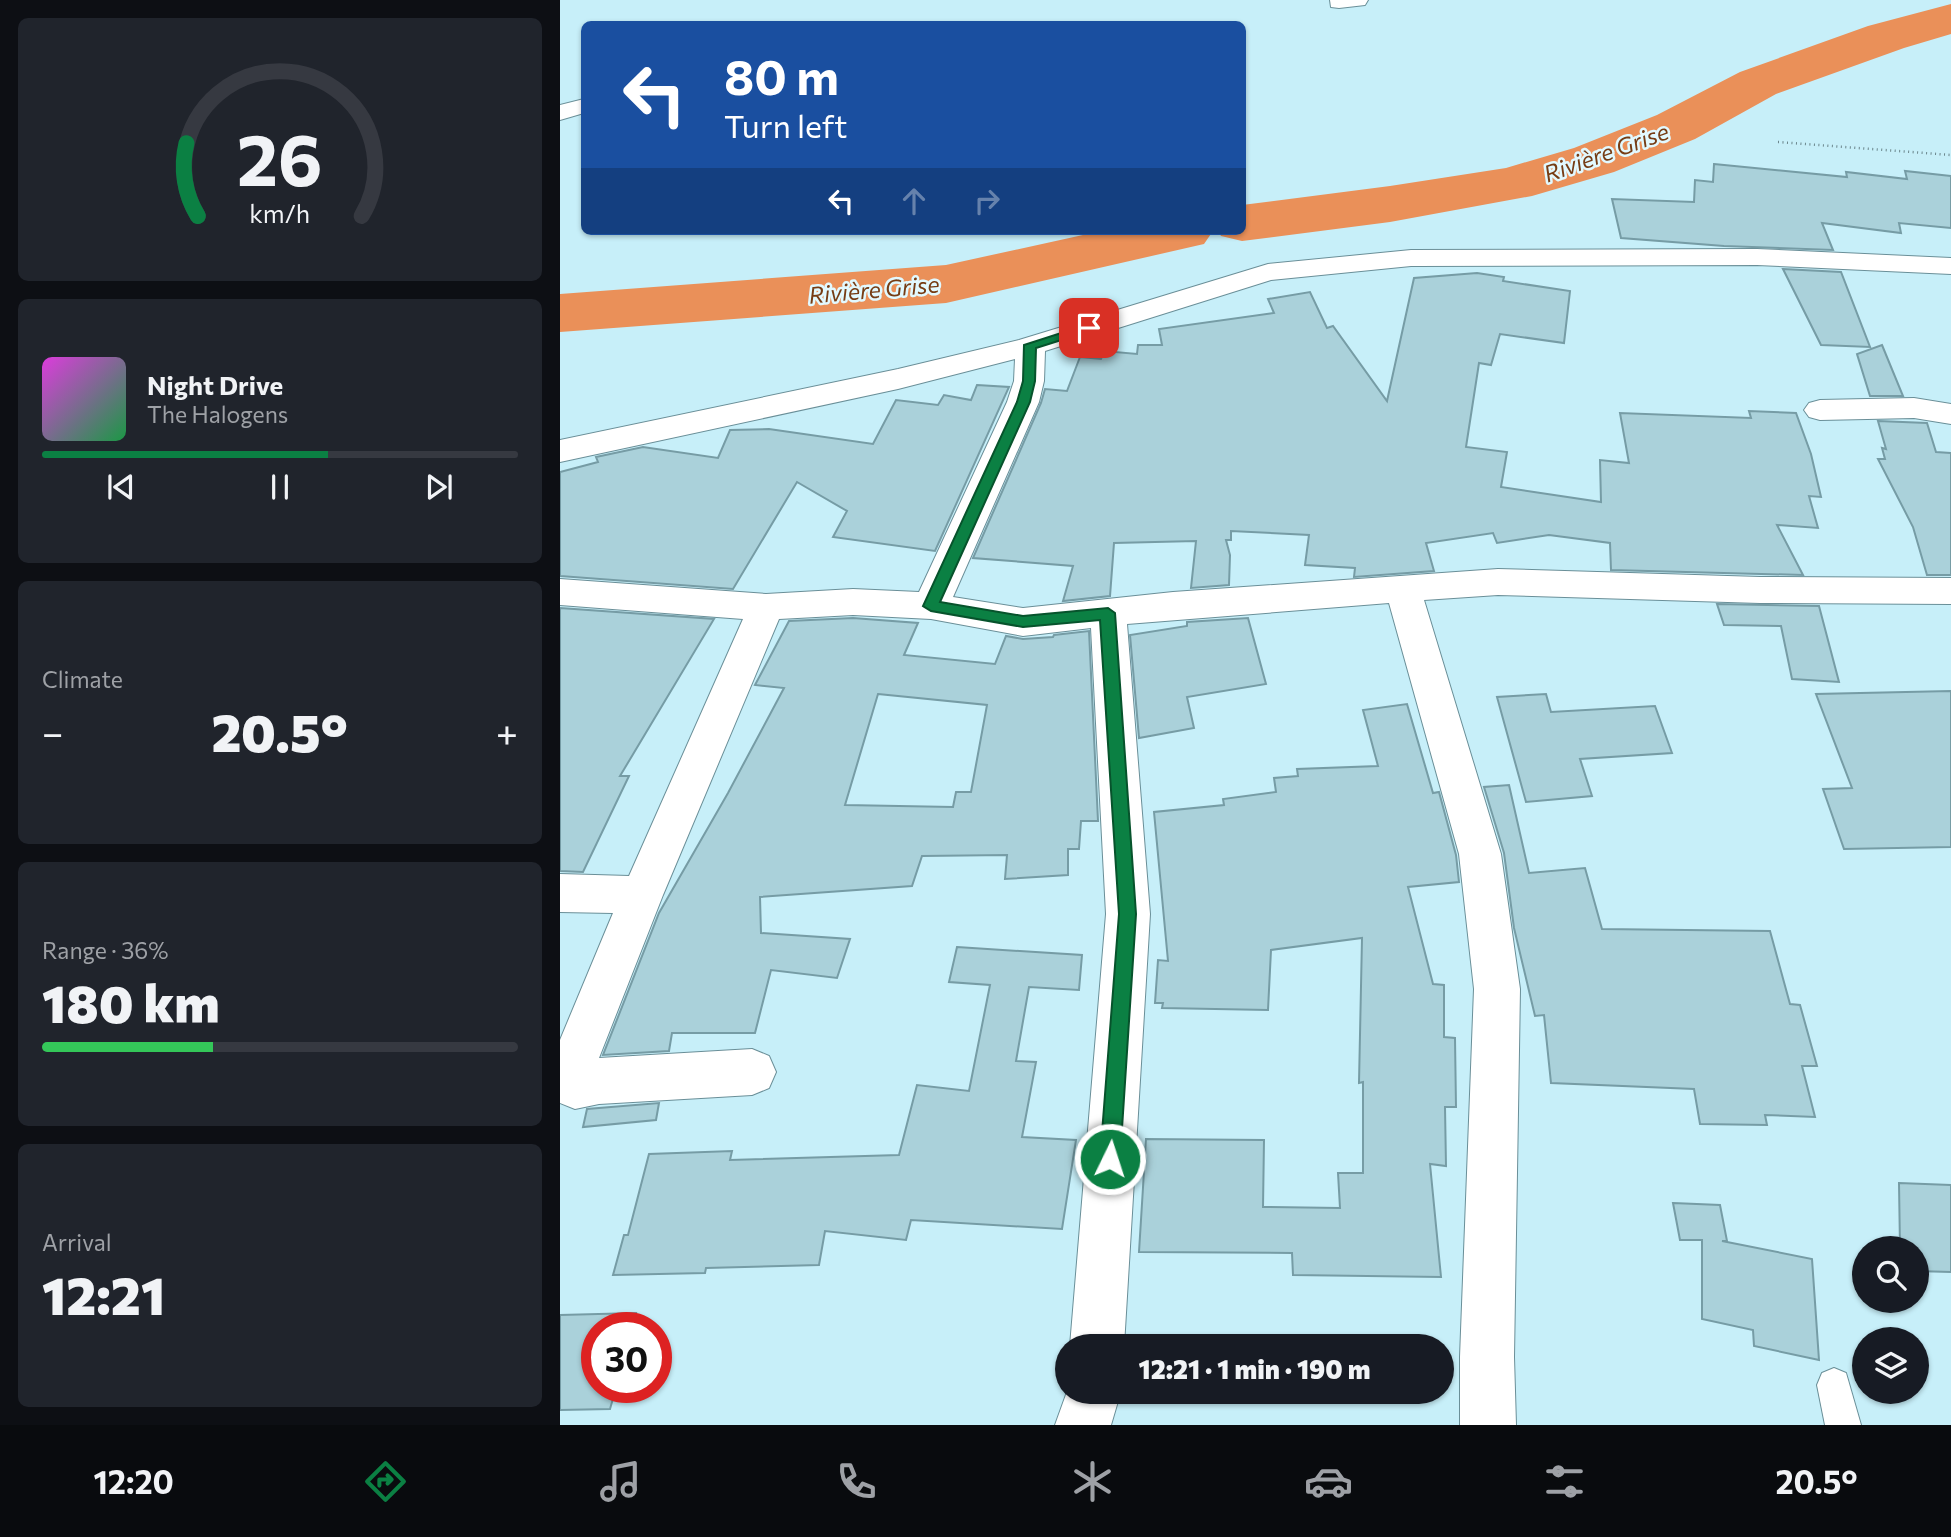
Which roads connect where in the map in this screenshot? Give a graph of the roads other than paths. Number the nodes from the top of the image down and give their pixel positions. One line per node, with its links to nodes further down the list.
1 (581, 107): 2 (street)
2 (560, 113)
3 (1951, 266): 4 (street)
4 (1030, 345): 7 (street); 11 (street)
5 (1820, 410): 6 (street)
6 (1951, 414)
7 (560, 451)
8 (1403, 589): 9 (street); 13 (street); 22 (street)
9 (1951, 591)
10 (560, 592): 12 (street)
11 (931, 606): 12 (street); 13 (street)
12 (766, 607): 15 (street)
13 (1108, 613): 18 (street)
14 (560, 894): 15 (street)
15 (642, 895): 17 (street)
16 (752, 1072): 17 (street)
17 (567, 1090)
18 (1098, 1334)
19 (1834, 1385): 23 (lane)
20 (1090, 1404): 21 (street)
21 (1083, 1425)
22 (1488, 1425)
23 (1843, 1425)

